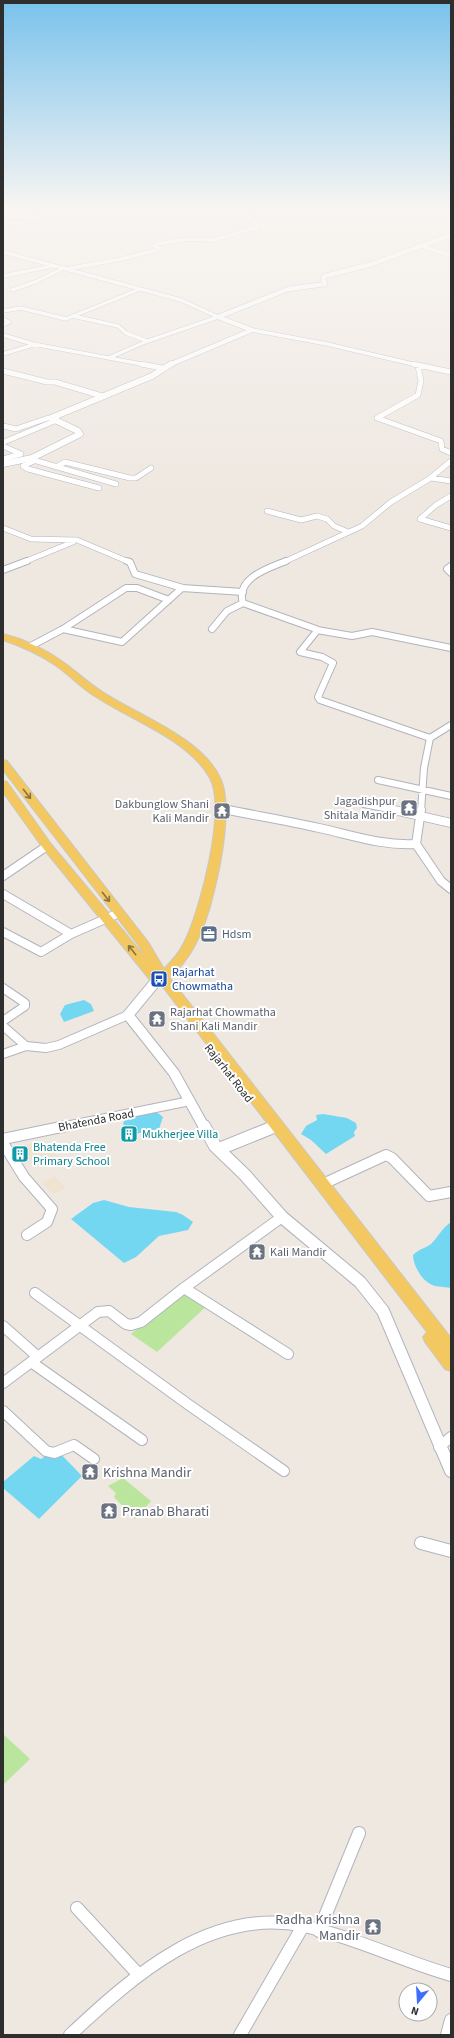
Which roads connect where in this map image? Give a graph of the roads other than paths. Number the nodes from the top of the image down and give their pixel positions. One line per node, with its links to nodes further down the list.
1 (100, 305): 5 (street)
2 (194, 305): 6 (street)
3 (248, 305): 6 (street)
4 (3, 311): 5 (street)
5 (73, 316): 11 (street)
6 (218, 317): 9 (street); 11 (street)
7 (3, 319): 8 (street)
8 (3, 325)
9 (252, 330): 15 (street); 16 (street)
10 (3, 335): 12 (street)
11 (147, 341): 14 (street)
12 (36, 344): 13 (street); 14 (street)
13 (3, 354)
14 (111, 357): 16 (street)
15 (418, 366): 18 (street); 24 (street)
16 (162, 368): 19 (street)
17 (3, 371): 19 (street)
18 (451, 372)
19 (102, 396): 20 (street)
20 (51, 418): 21 (street); 22 (street)
21 (57, 420): 23 (street); 26 (street)
22 (3, 426)
23 (4, 444): 25 (street)
24 (451, 452)
25 (3, 459)
26 (32, 460): 28 (street); 29 (street); 34 (street)
27 (451, 461): 31 (street)
28 (3, 464)
29 (56, 467): 30 (street); 33 (street)
30 (151, 468)
31 (431, 478): 32 (street); 39 (street)
32 (451, 481)
33 (116, 484)
34 (99, 488)
35 (451, 496): 38 (street)
36 (267, 511): 39 (street)
37 (3, 528): 40 (street)
38 (451, 528)
39 (348, 532): 47 (street)
40 (15, 533): 41 (street); 42 (street)
41 (3, 536)
42 (78, 540): 44 (street); 46 (street)
43 (451, 566): 45 (street)
44 (3, 570)
45 (451, 573)
46 (183, 588): 47 (street); 48 (street)
47 (243, 592): 49 (street)
48 (169, 600): 50 (street); 50 (street)
49 (243, 603): 51 (street); 52 (street)
50 (63, 629): 54 (street)
51 (212, 629)
52 (317, 630): 55 (street); 57 (street)
53 (3, 637): 54 (main road)
54 (29, 647): 64 (main road)
55 (451, 648)
56 (451, 725): 57 (street)
57 (430, 738): 61 (street)
58 (3, 763): 72 (main road, one-way to 72)
59 (378, 780): 61 (street)
60 (3, 784): 68 (main road, Rajarhat Road)
61 (422, 790): 62 (street); 65 (street)
62 (451, 796)
63 (364, 804): 65 (street)
64 (219, 808): 67 (street); 76 (main road)
65 (421, 815): 66 (street); 67 (street)
66 (451, 823)
67 (416, 844): 70 (street)
68 (47, 846): 69 (street); 73 (main road, Rajarhat Road)
69 (3, 876)
70 (451, 889)
71 (3, 894): 75 (street)
72 (119, 913): 73 (street); 76 (main road)
73 (107, 919): 75 (street); 76 (main road, Rajarhat Road, one-way to 73)
74 (3, 932): 75 (street)
75 (71, 934)
76 (159, 979): 78 (street); 84 (main road, Rajarhat Road); 88 (main road, Rajarhat Road)
77 (3, 988): 79 (street)
78 (128, 1015): 81 (street); 83 (street)
79 (3, 1021)
80 (3, 1026): 81 (street)
81 (26, 1046): 82 (street)
82 (3, 1054)
83 (190, 1101): 85 (street, Bhatenda Road); 87 (street)
84 (271, 1128): 87 (street); 99 (main road, Rajarhat Road)
85 (3, 1139)
86 (3, 1143): 91 (street)
87 (219, 1149): 90 (street)
88 (323, 1184): 89 (street); 96 (main road, Rajarhat Road)
89 (451, 1192)
90 (282, 1217): 92 (street); 104 (street)
91 (27, 1235)
92 (184, 1288): 94 (street); 97 (street)
93 (35, 1293): 94 (street)
94 (80, 1324): 98 (street); 106 (street)
95 (3, 1326): 98 (street)
96 (451, 1349)
97 (288, 1354)
98 (34, 1359): 100 (street); 103 (street)
99 (451, 1364)
100 (3, 1383)
101 (3, 1411): 105 (street)
102 (451, 1437): 104 (street)
103 (142, 1440)
104 (439, 1447): 107 (street)
105 (94, 1459)
106 (284, 1471)
107 (451, 1471)
108 (421, 1543): 109 (street)
109 (451, 1551)
110 (359, 1833): 113 (street)
111 (77, 1908): 114 (street)
112 (303, 1926): 113 (street); 114 (street); 118 (street)
113 (319, 1931): 115 (street)
114 (138, 1974): 117 (street)
115 (451, 1975)
116 (451, 2020): 119 (street)
117 (70, 2035)
118 (240, 2035)
119 (447, 2035)

